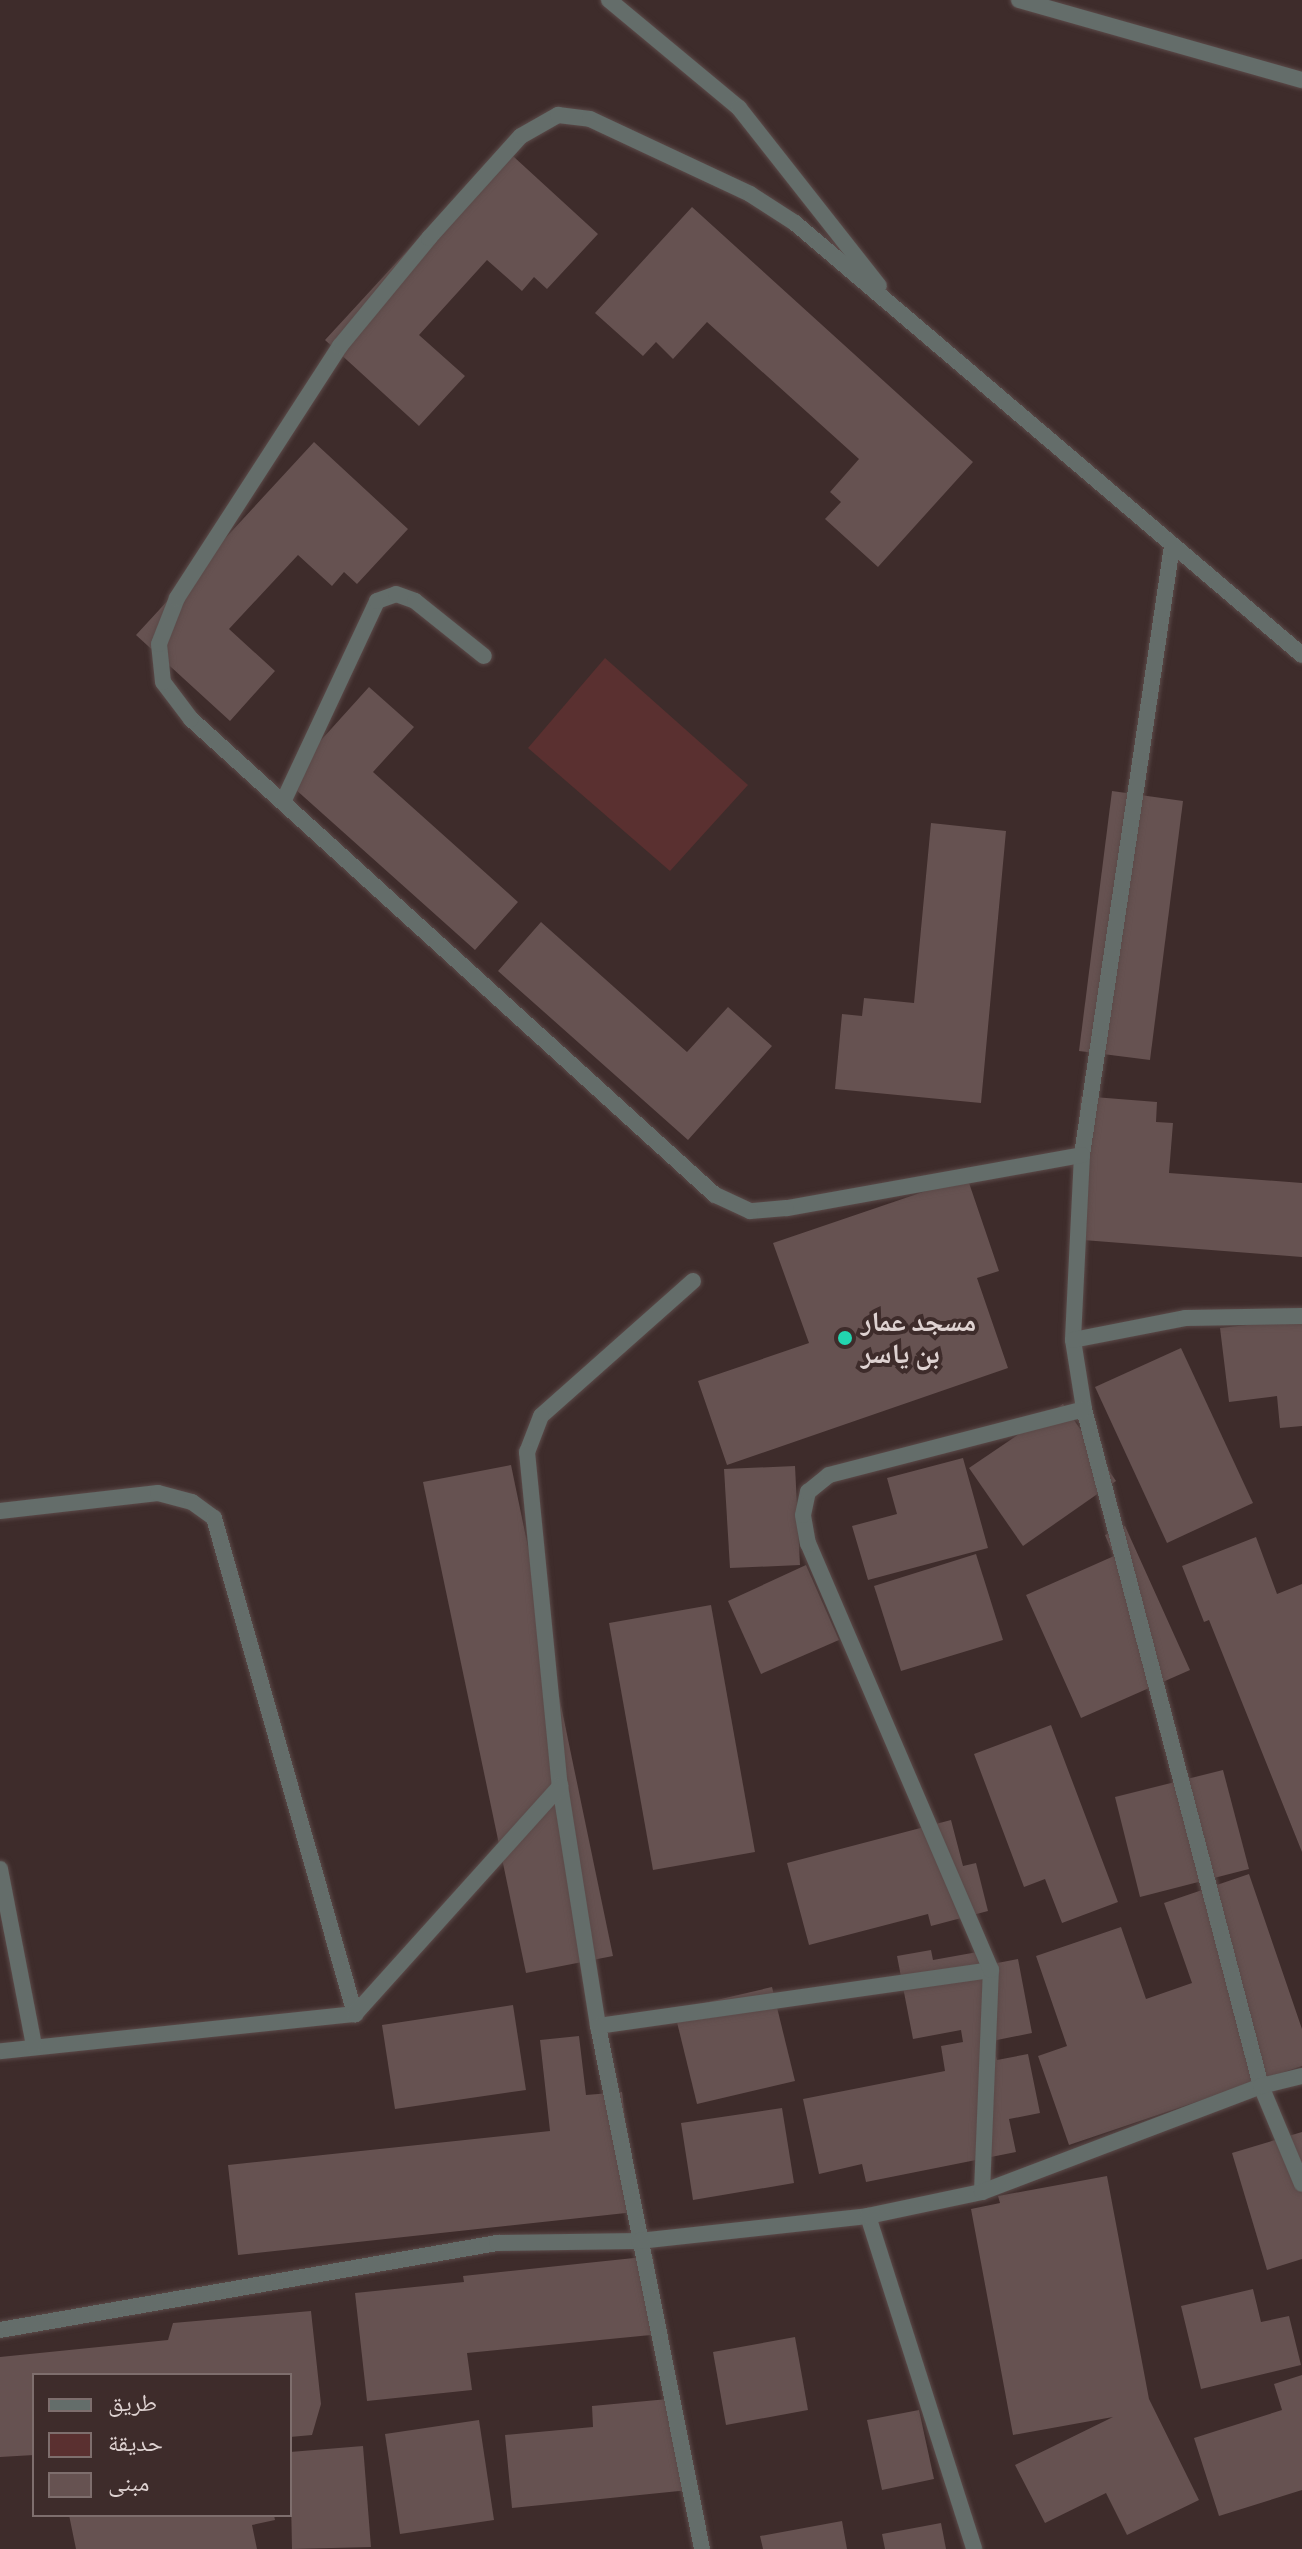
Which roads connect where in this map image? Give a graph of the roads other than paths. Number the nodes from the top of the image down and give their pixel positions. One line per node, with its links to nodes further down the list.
1 (609, 0): 4 (street)
2 (1019, 0): 3 (street)
3 (1302, 80)
4 (899, 312): 5 (street); 8 (street)
5 (1172, 546): 6 (street); 9 (street)
6 (1302, 655)
7 (484, 656): 8 (street)
8 (283, 802): 9 (street)
9 (1082, 1155): 12 (street)
10 (693, 1281): 15 (street)
11 (1302, 1316): 12 (street)
12 (1073, 1340): 13 (street)
13 (1084, 1409): 17 (street); 23 (street)
14 (0, 1511): 18 (street)
15 (560, 1786): 18 (street); 19 (street)
16 (0, 1869): 20 (street)
17 (991, 1970): 19 (street); 25 (street)
18 (355, 2014): 20 (street)
19 (598, 2026): 27 (street)
20 (34, 2045): 21 (street)
21 (0, 2051)
22 (1302, 2076): 23 (street)
23 (1261, 2086): 24 (street); 25 (street)
24 (1302, 2184)
25 (982, 2192): 26 (street)
26 (868, 2216): 27 (street); 30 (street)
27 (639, 2241): 28 (street); 29 (street)
28 (0, 2330)
29 (702, 2549)
30 (974, 2549)

